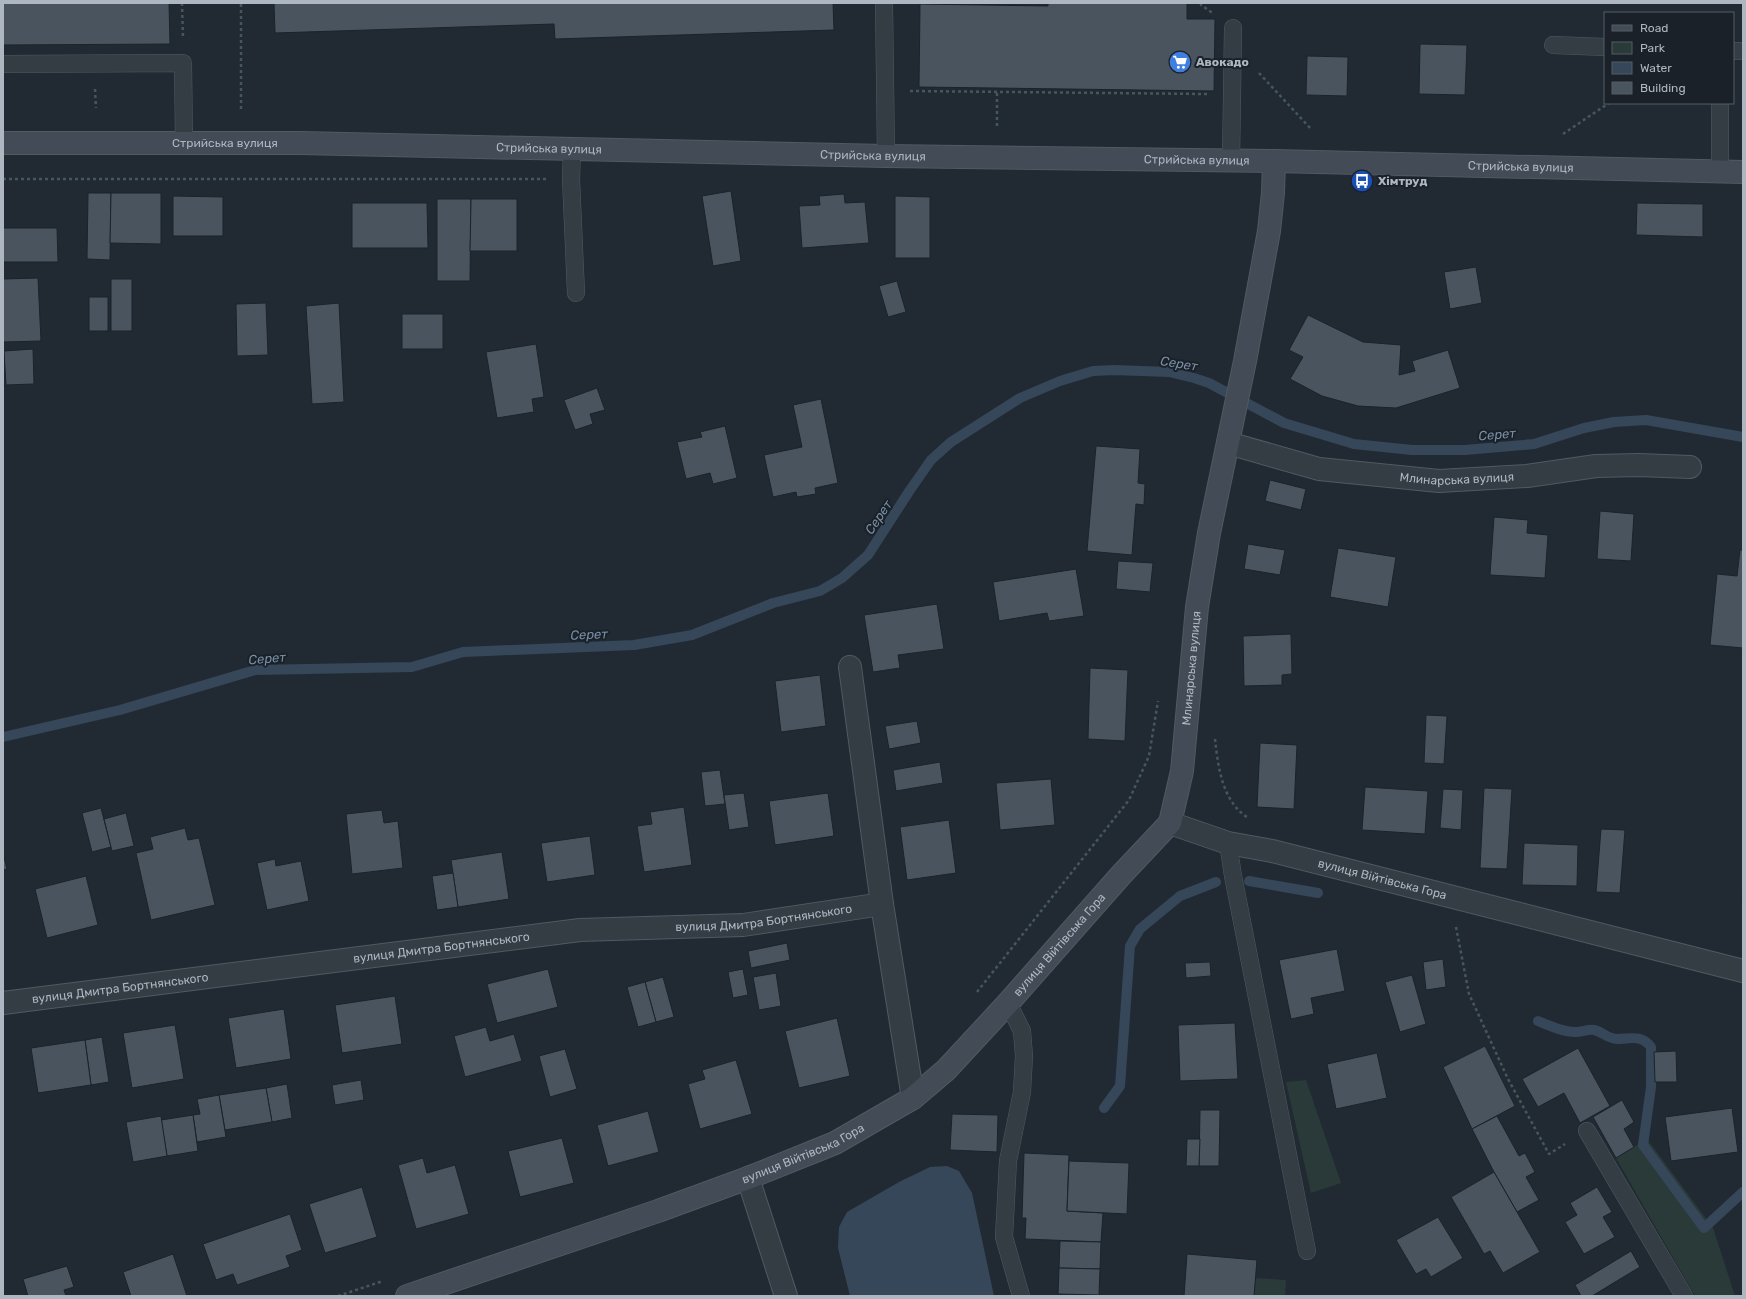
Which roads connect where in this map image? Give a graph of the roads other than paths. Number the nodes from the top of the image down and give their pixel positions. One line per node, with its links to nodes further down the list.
1 (884, 3): 10 (lane)
2 (1234, 28): 11 (lane)
3 (1553, 46): 4 (lane)
4 (1604, 47)
5 (3, 64): 7 (lane)
6 (1720, 104): 13 (lane)
7 (184, 142): 8 (main road, Стрийська вулиця); 9 (main road, Стрийська вулиця)
8 (3, 143)
9 (572, 149): 10 (main road, Стрийська вулиця); 15 (lane)
10 (886, 156): 11 (main road, Стрийська вулиця)
11 (1231, 161): 12 (main road, Стрийська вулиця)
12 (1274, 161): 13 (main road, Стрийська вулиця); 16 (main road, Млинарська вулиця)
13 (1720, 171): 14 (main road, Стрийська вулиця)
14 (1743, 172)
15 (576, 293)
16 (1228, 443): 17 (street, Млинарська вулиця); 19 (main road, Млинарська вулиця)
17 (1690, 467)
18 (850, 666): 21 (street)
19 (1170, 823): 20 (street, вулиця Війтівська Гора); 24 (main road, вулиця Війтівська Гора)
20 (1228, 843): 22 (street, вулиця Війтівська Гора); 28 (lane)
21 (882, 904): 23 (street, вулиця Дмитра Бортнянського); 25 (street)
22 (1743, 970)
23 (3, 1003)
24 (1008, 1003): 25 (main road, вулиця Війтівська Гора); 31 (lane)
25 (913, 1098): 27 (main road, вулиця Війтівська Гора)
26 (1587, 1131): 32 (lane)
27 (748, 1178): 29 (main road, вулиця Війтівська Гора); 30 (street)
28 (1307, 1251)
29 (407, 1296)
30 (786, 1296)
31 (1021, 1296)
32 (1684, 1296)

